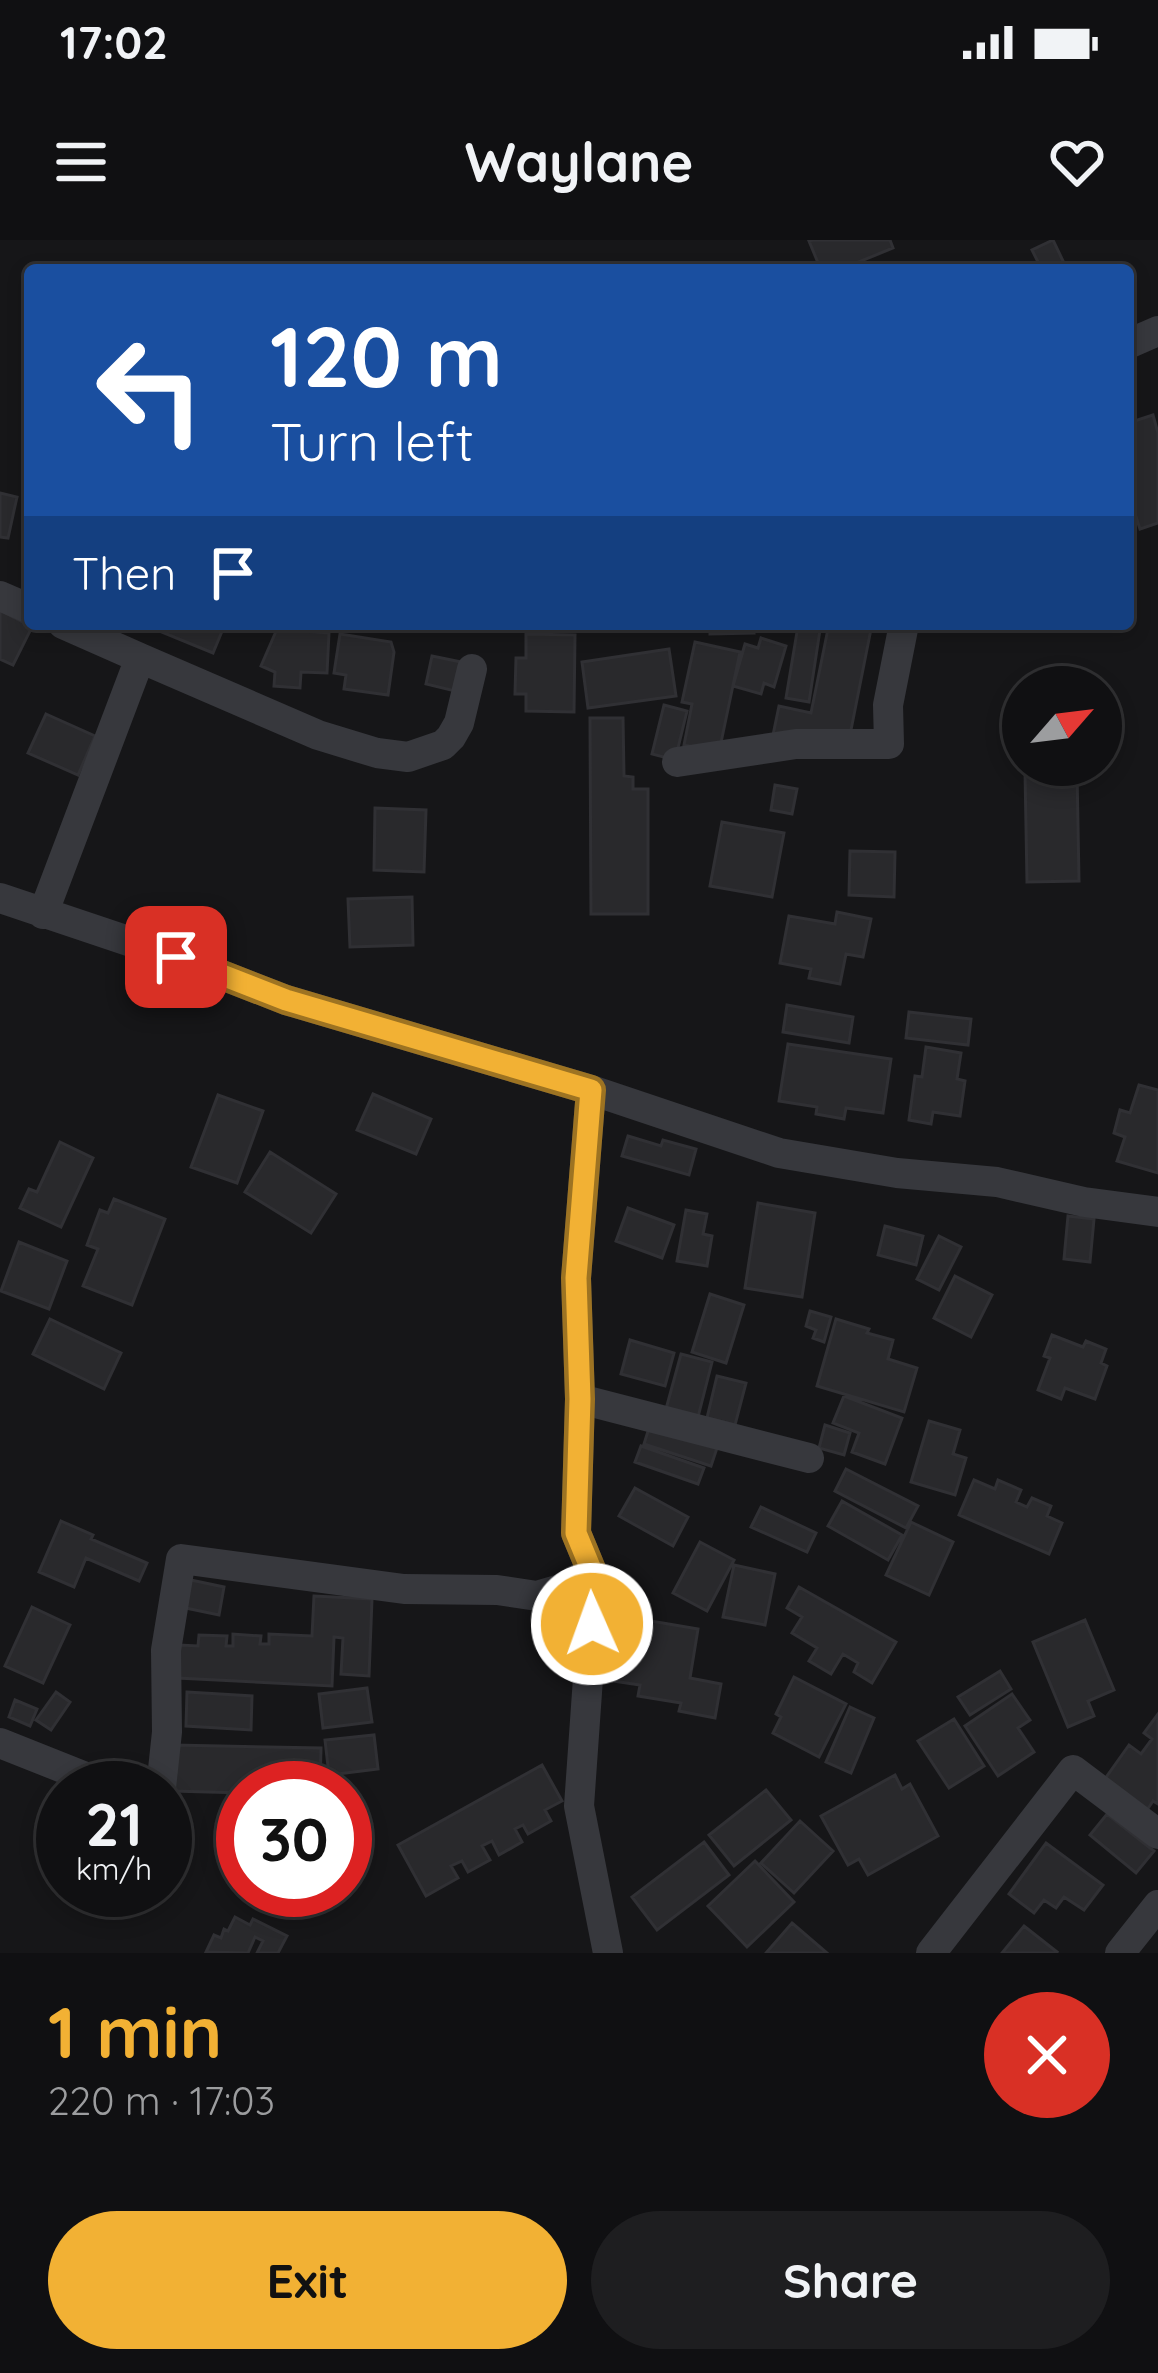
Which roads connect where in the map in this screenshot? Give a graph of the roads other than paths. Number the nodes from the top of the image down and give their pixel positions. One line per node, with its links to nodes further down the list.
1 (77, 630): 3 (street)
2 (903, 630): 5 (street)
3 (140, 658): 4 (street); 7 (street)
4 (472, 669)
5 (676, 762)
6 (0, 898): 7 (street)
7 (43, 914): 8 (street)
8 (591, 1090): 9 (street); 10 (street)
9 (1158, 1212)
10 (580, 1399): 11 (street); 12 (street)
11 (809, 1458)
12 (595, 1579): 15 (street); 18 (street)
13 (0, 1744): 14 (street)
14 (44, 1761)
15 (164, 1761)
16 (1158, 1834): 19 (street)
17 (1158, 1905): 20 (street)
18 (608, 1953)
19 (931, 1953)
20 (1120, 1953)

